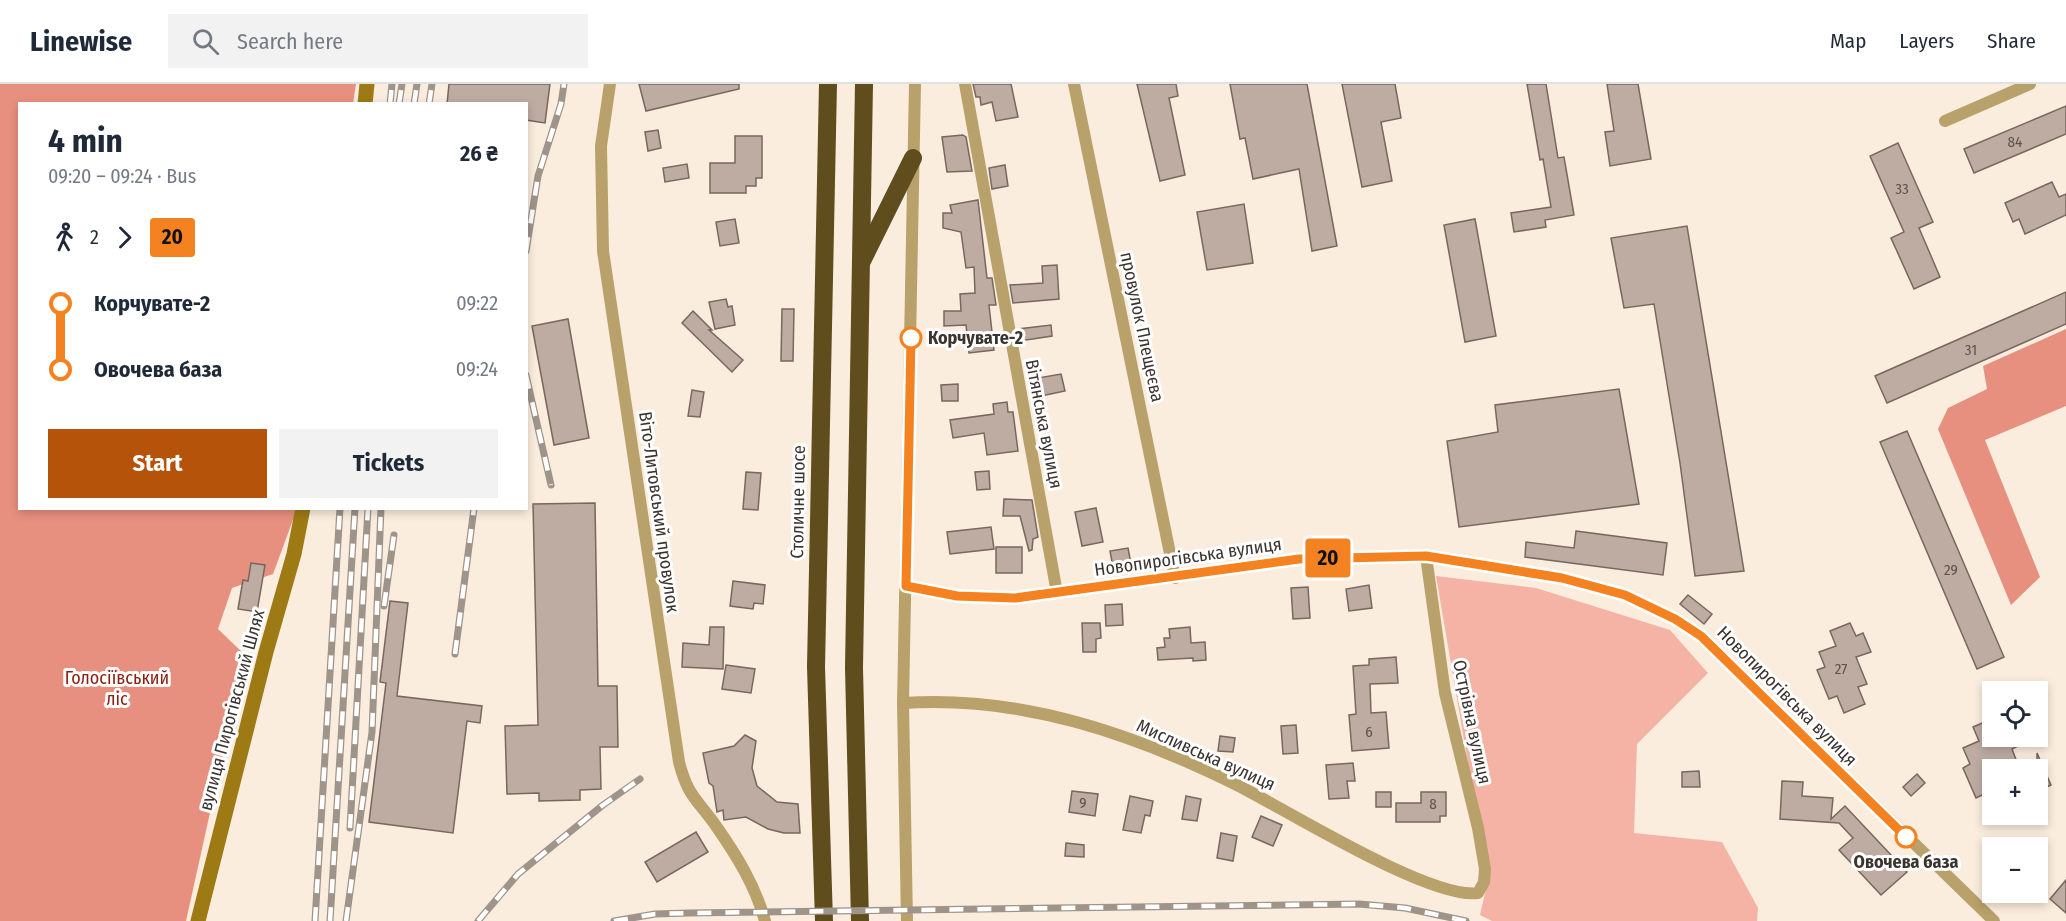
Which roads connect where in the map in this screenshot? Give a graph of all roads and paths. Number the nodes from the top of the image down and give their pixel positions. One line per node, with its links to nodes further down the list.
1 (367, 84): 9 (street)
2 (610, 84): 21 (street, Віто-Литовський провулок)
3 (828, 84): 22 (highway, Столичне шосе)
4 (864, 84): 12 (highway)
5 (915, 84): 11 (street)
6 (965, 84): 17 (street, Вітянська вулиця)
7 (1074, 84): 15 (street, провулок Плещеєва)
8 (2030, 84): 10 (street)
9 (364, 102)
10 (1945, 121)
11 (913, 158): 12 (highway); 16 (street)
12 (860, 266): 23 (highway)
13 (303, 510): 20 (street, вулиця Пирогівський Шлях)
14 (1426, 556): 15 (street, Новопирогівська вулиця); 19 (street, Острівна вулиця); 25 (street, Новопирогівська вулиця)
15 (1175, 578): 17 (street, Новопирогівська вулиця)
16 (906, 586): 17 (street, Новопирогівська вулиця); 18 (street)
17 (1057, 593)
18 (903, 703): 19 (street, Мисливська вулиця); 24 (street)
19 (1478, 892)
20 (198, 921)
21 (765, 921)
22 (824, 921)
23 (860, 921)
24 (907, 921)
25 (1994, 921)

